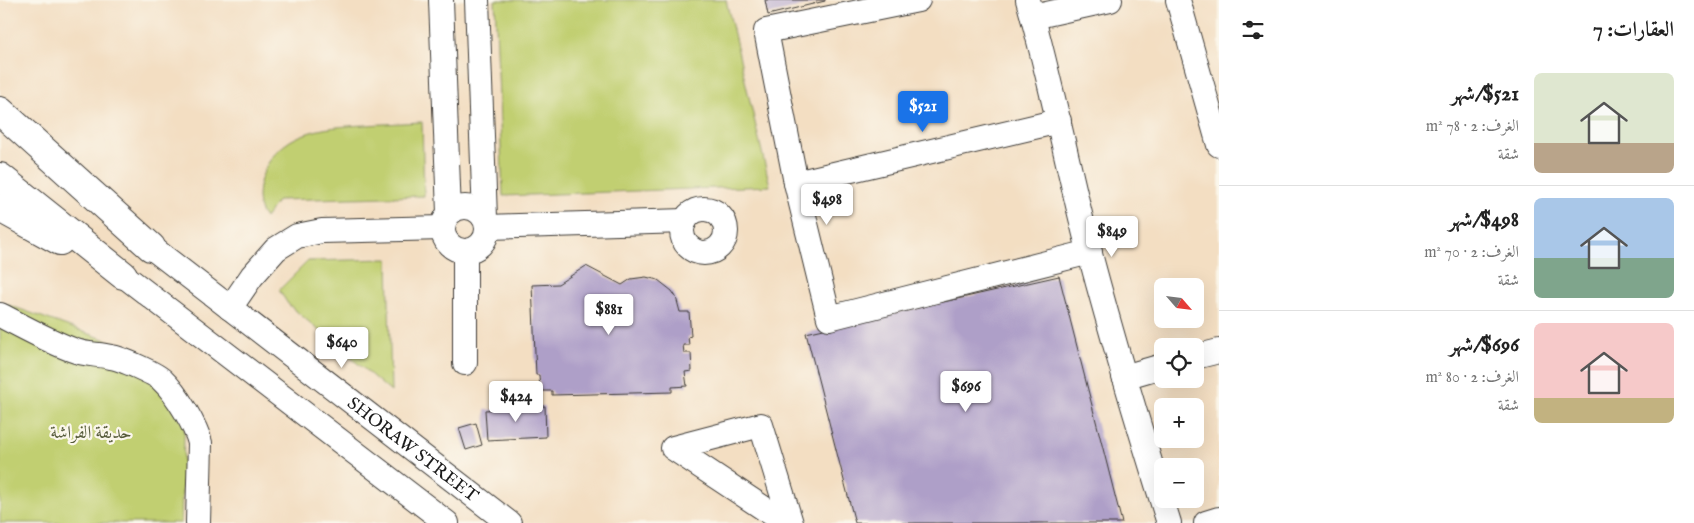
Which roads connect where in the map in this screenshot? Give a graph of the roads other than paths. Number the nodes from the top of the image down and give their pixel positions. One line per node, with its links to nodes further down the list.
1 (441, 0): 8 (street)
2 (477, 0): 7 (street)
3 (918, 0): 14 (street)
4 (1110, 0): 6 (street)
5 (1178, 0): 12 (street)
6 (1030, 9): 10 (street)
7 (478, 33): 8 (street); 18 (street)
8 (442, 34): 16 (street)
9 (0, 110): 19 (highway)
10 (1059, 121): 14 (street); 21 (street)
11 (0, 129): 19 (highway)
12 (1219, 145)
13 (0, 177): 22 (highway)
14 (796, 183): 21 (street)
15 (0, 208): 22 (highway)
16 (446, 220): 18 (street); 20 (street); 23 (street)
17 (685, 221): 18 (street)
18 (486, 222): 20 (street)
19 (151, 247): 23 (street, SHORAW STREET)
20 (466, 251): 27 (street)
21 (1090, 252): 30 (street)
22 (123, 275): 31 (street)
23 (230, 308): 29 (street, SHORAW STREET)
24 (0, 315): 33 (street)
25 (1219, 351): 26 (street)
26 (1204, 355)
27 (465, 363)
28 (1154, 368): 30 (street)
29 (310, 369): 31 (street); 35 (street, SHORAW STREET)
30 (1124, 377): 38 (street)
31 (287, 400): 34 (street)
32 (1219, 519): 39 (street)
33 (198, 523)
34 (447, 523)
35 (509, 523)
36 (786, 523): 37 (street)
37 (791, 523)
38 (1169, 523)
39 (1206, 523)

